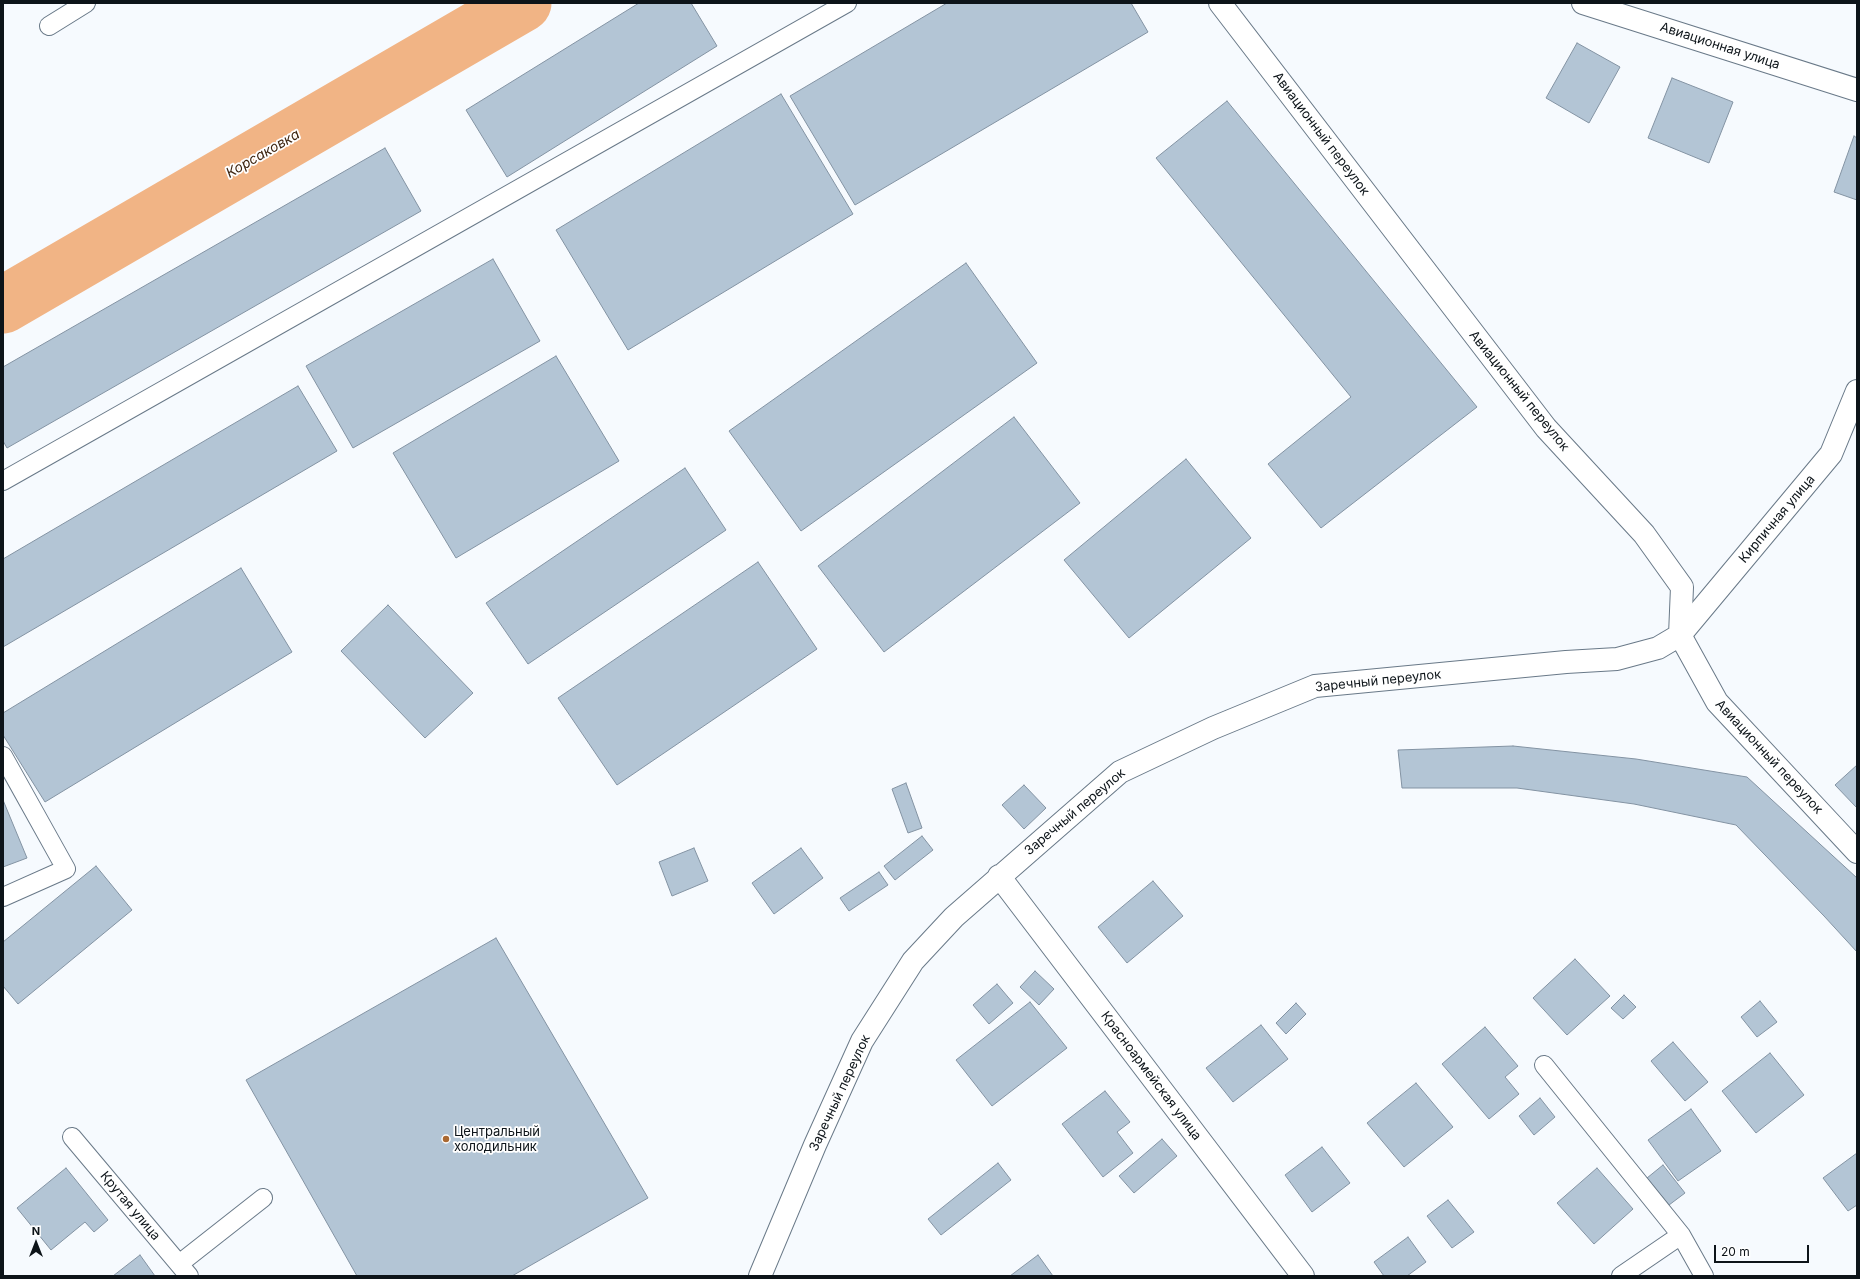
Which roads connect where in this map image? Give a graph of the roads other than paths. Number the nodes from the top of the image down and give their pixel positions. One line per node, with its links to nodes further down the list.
1 (86, 3): 5 (lane)
2 (847, 3): 8 (lane)
3 (1220, 3): 9 (street, Авиационный переулок)
4 (1583, 3): 6 (street, Авиационная улица)
5 (49, 26)
6 (1857, 90)
7 (1857, 391): 9 (street, Кирпичная улица)
8 (3, 481)
9 (1680, 635): 11 (street, Авиационный переулок); 12 (street, Заречный переулок)
10 (3, 756): 13 (lane)
11 (1857, 852)
12 (999, 876): 19 (street, Заречный переулок); 20 (street, Красноармейская улица)
13 (3, 897)
14 (1544, 1065): 17 (lane)
15 (72, 1137): 18 (lane, Крутая улица)
16 (263, 1198): 18 (lane)
17 (1681, 1236): 21 (lane); 22 (lane)
18 (184, 1270)
19 (760, 1276)
20 (1302, 1276)
21 (1621, 1276)
22 (1704, 1276)

